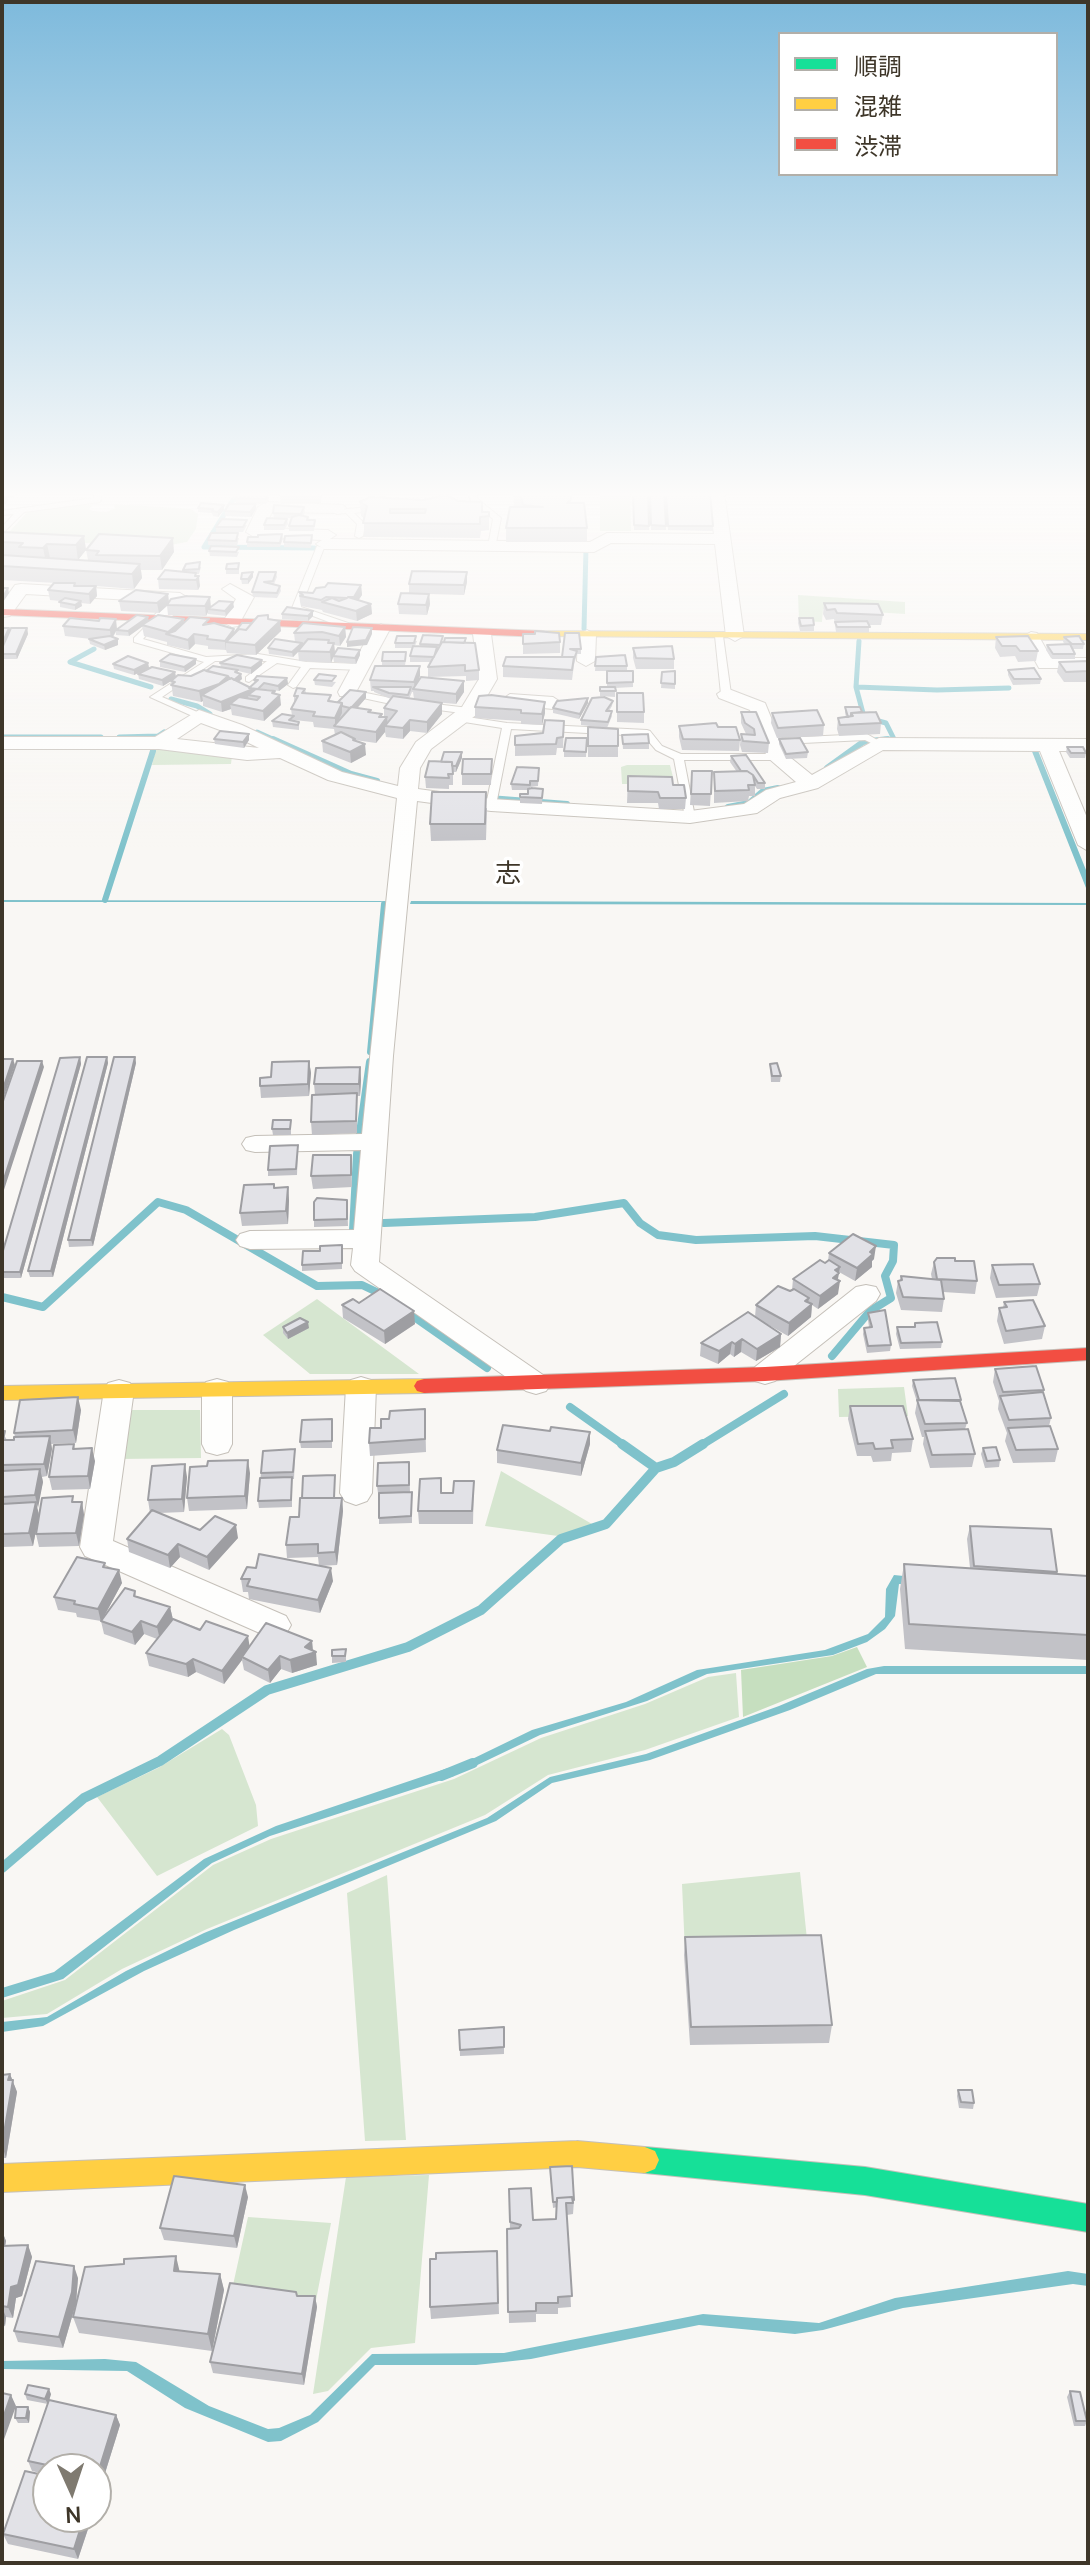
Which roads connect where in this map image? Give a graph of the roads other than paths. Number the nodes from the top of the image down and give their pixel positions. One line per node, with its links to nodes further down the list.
1 (3, 612): 6 (street)
2 (166, 612): 6 (street)
3 (238, 612): 7 (street)
4 (306, 612): 8 (lane)
5 (726, 612): 12 (street)
6 (159, 618): 7 (street); 15 (lane)
7 (232, 622): 8 (street)
8 (349, 627): 9 (street)
9 (381, 629): 10 (street); 20 (street)
10 (482, 634): 11 (street); 26 (street)
11 (587, 635): 12 (street); 17 (street)
12 (727, 636): 13 (street); 24 (lane)
13 (1031, 637): 14 (street); 18 (street)
14 (1088, 637)
15 (207, 659): 16 (lane); 27 (lane)
16 (275, 660): 19 (lane); 21 (lane)
17 (586, 661)
18 (1088, 663)
19 (307, 665): 20 (lane); 22 (lane)
20 (361, 667): 23 (street)
21 (249, 679)
22 (293, 685)
23 (347, 692): 26 (lane)
24 (726, 694): 34 (street)
25 (553, 703): 26 (street)
26 (469, 709): 28 (lane); 38 (street)
27 (199, 716): 30 (street); 35 (street)
28 (507, 726): 36 (lane); 39 (lane)
29 (2, 743): 30 (street)
30 (159, 743): 35 (street)
31 (879, 744): 32 (street); 34 (lane); 37 (street)
32 (1047, 745): 33 (street); 41 (street)
33 (1088, 745)
34 (774, 749): 36 (lane); 37 (street)
35 (285, 752): 38 (street)
36 (679, 757): 40 (lane)
37 (811, 784): 40 (street)
38 (407, 794): 39 (street); 42 (street)
39 (491, 805): 40 (street)
40 (690, 817)
41 (1088, 845)
42 (375, 1142): 43 (street); 44 (street)
43 (255, 1144)
44 (367, 1239): 45 (street); 49 (street)
45 (250, 1240)
46 (866, 1294): 48 (street)
47 (1088, 1354): 48 (street)
48 (765, 1374): 49 (street)
49 (536, 1384): 50 (street)
50 (361, 1387): 51 (street); 55 (street)
51 (217, 1389): 52 (street); 54 (street)
52 (119, 1390): 53 (street); 56 (street)
53 (2, 1393)
54 (217, 1444)
55 (356, 1493)
56 (274, 1625)
57 (2, 2178): 58 (street)
58 (1088, 2218)

